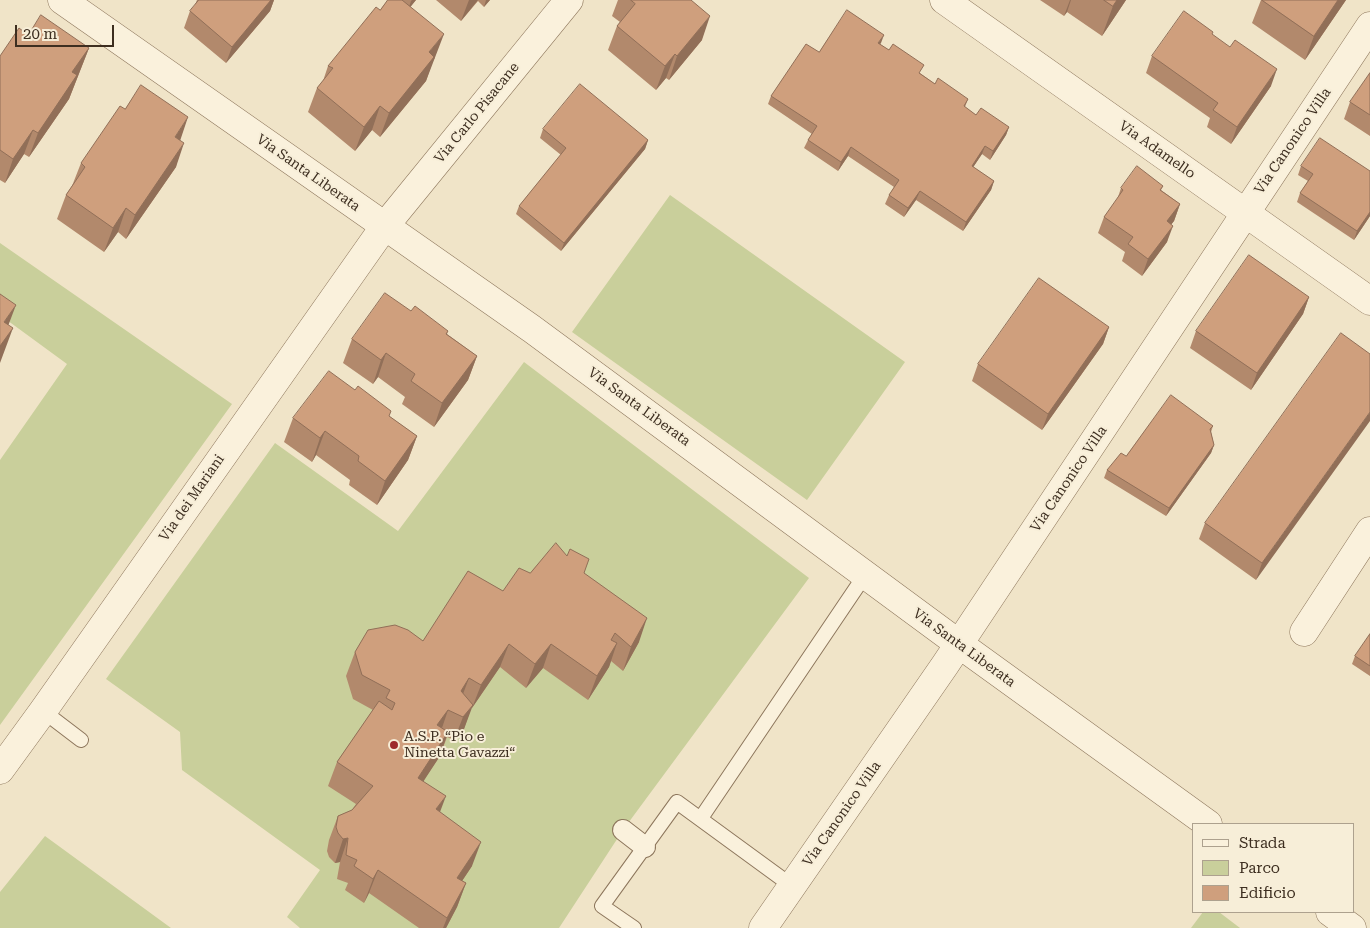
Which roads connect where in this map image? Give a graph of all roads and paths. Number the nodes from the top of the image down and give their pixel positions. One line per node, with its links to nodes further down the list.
1 (62, 0): 6 (street, Via Santa Liberata)
2 (569, 0): 6 (street, Via Carlo Pisacane)
3 (944, 0): 5 (street, Via Adamello)
4 (1370, 26): 5 (street, Via Canonico Villa)
5 (1246, 213): 7 (street, Via Adamello); 11 (street, Via Canonico Villa)
6 (384, 226): 9 (street, Via Santa Liberata); 12 (street, Via dei Mariani)
7 (1370, 301)
8 (1370, 531): 10 (street)
9 (865, 575): 11 (street, Via Santa Liberata); 15 (lane)
10 (1304, 632)
11 (959, 644): 16 (street, Via Santa Liberata); 19 (street, Via Canonico Villa)
12 (43, 711): 13 (lane); 14 (street, Via dei Mariani)
13 (81, 740)
14 (0, 770)
15 (701, 818): 18 (lane); 19 (lane)
16 (1207, 823)
17 (622, 830): 18 (street)
18 (645, 847): 21 (lane)
19 (792, 886): 22 (street, Via Canonico Villa)
20 (1331, 913): 23 (street)
21 (634, 928)
22 (764, 928)
23 (1352, 928)

